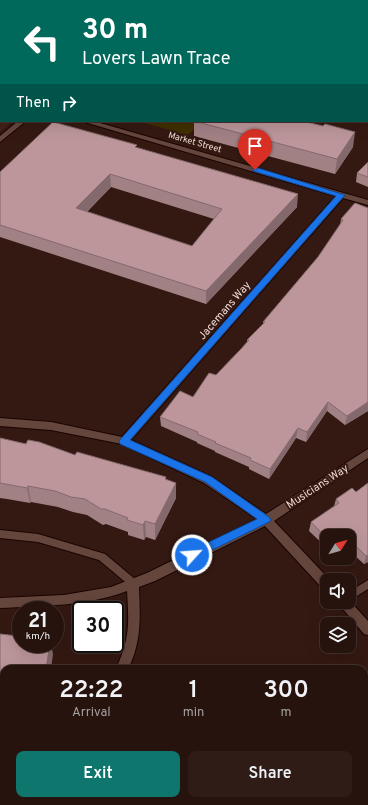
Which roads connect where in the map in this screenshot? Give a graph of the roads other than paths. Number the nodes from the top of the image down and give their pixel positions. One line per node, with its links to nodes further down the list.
1 (21, 122): 3 (street)
2 (88, 122): 4 (street, Market Street)
3 (0, 140)
4 (341, 195): 5 (street, Market Street); 7 (street, Jacemans Way)
5 (368, 203)
6 (0, 422): 7 (street)
7 (124, 441): 9 (street)
8 (368, 453): 9 (street, Musicians Way)
9 (266, 520): 11 (street); 12 (street, Musicians Way)
10 (0, 534): 12 (lane)
11 (320, 578)
12 (133, 584): 15 (street, Musicians Way); 18 (street)
13 (368, 584): 14 (lane)
14 (356, 592)
15 (0, 603)
16 (349, 609): 17 (street)
17 (368, 630)
18 (124, 665)

